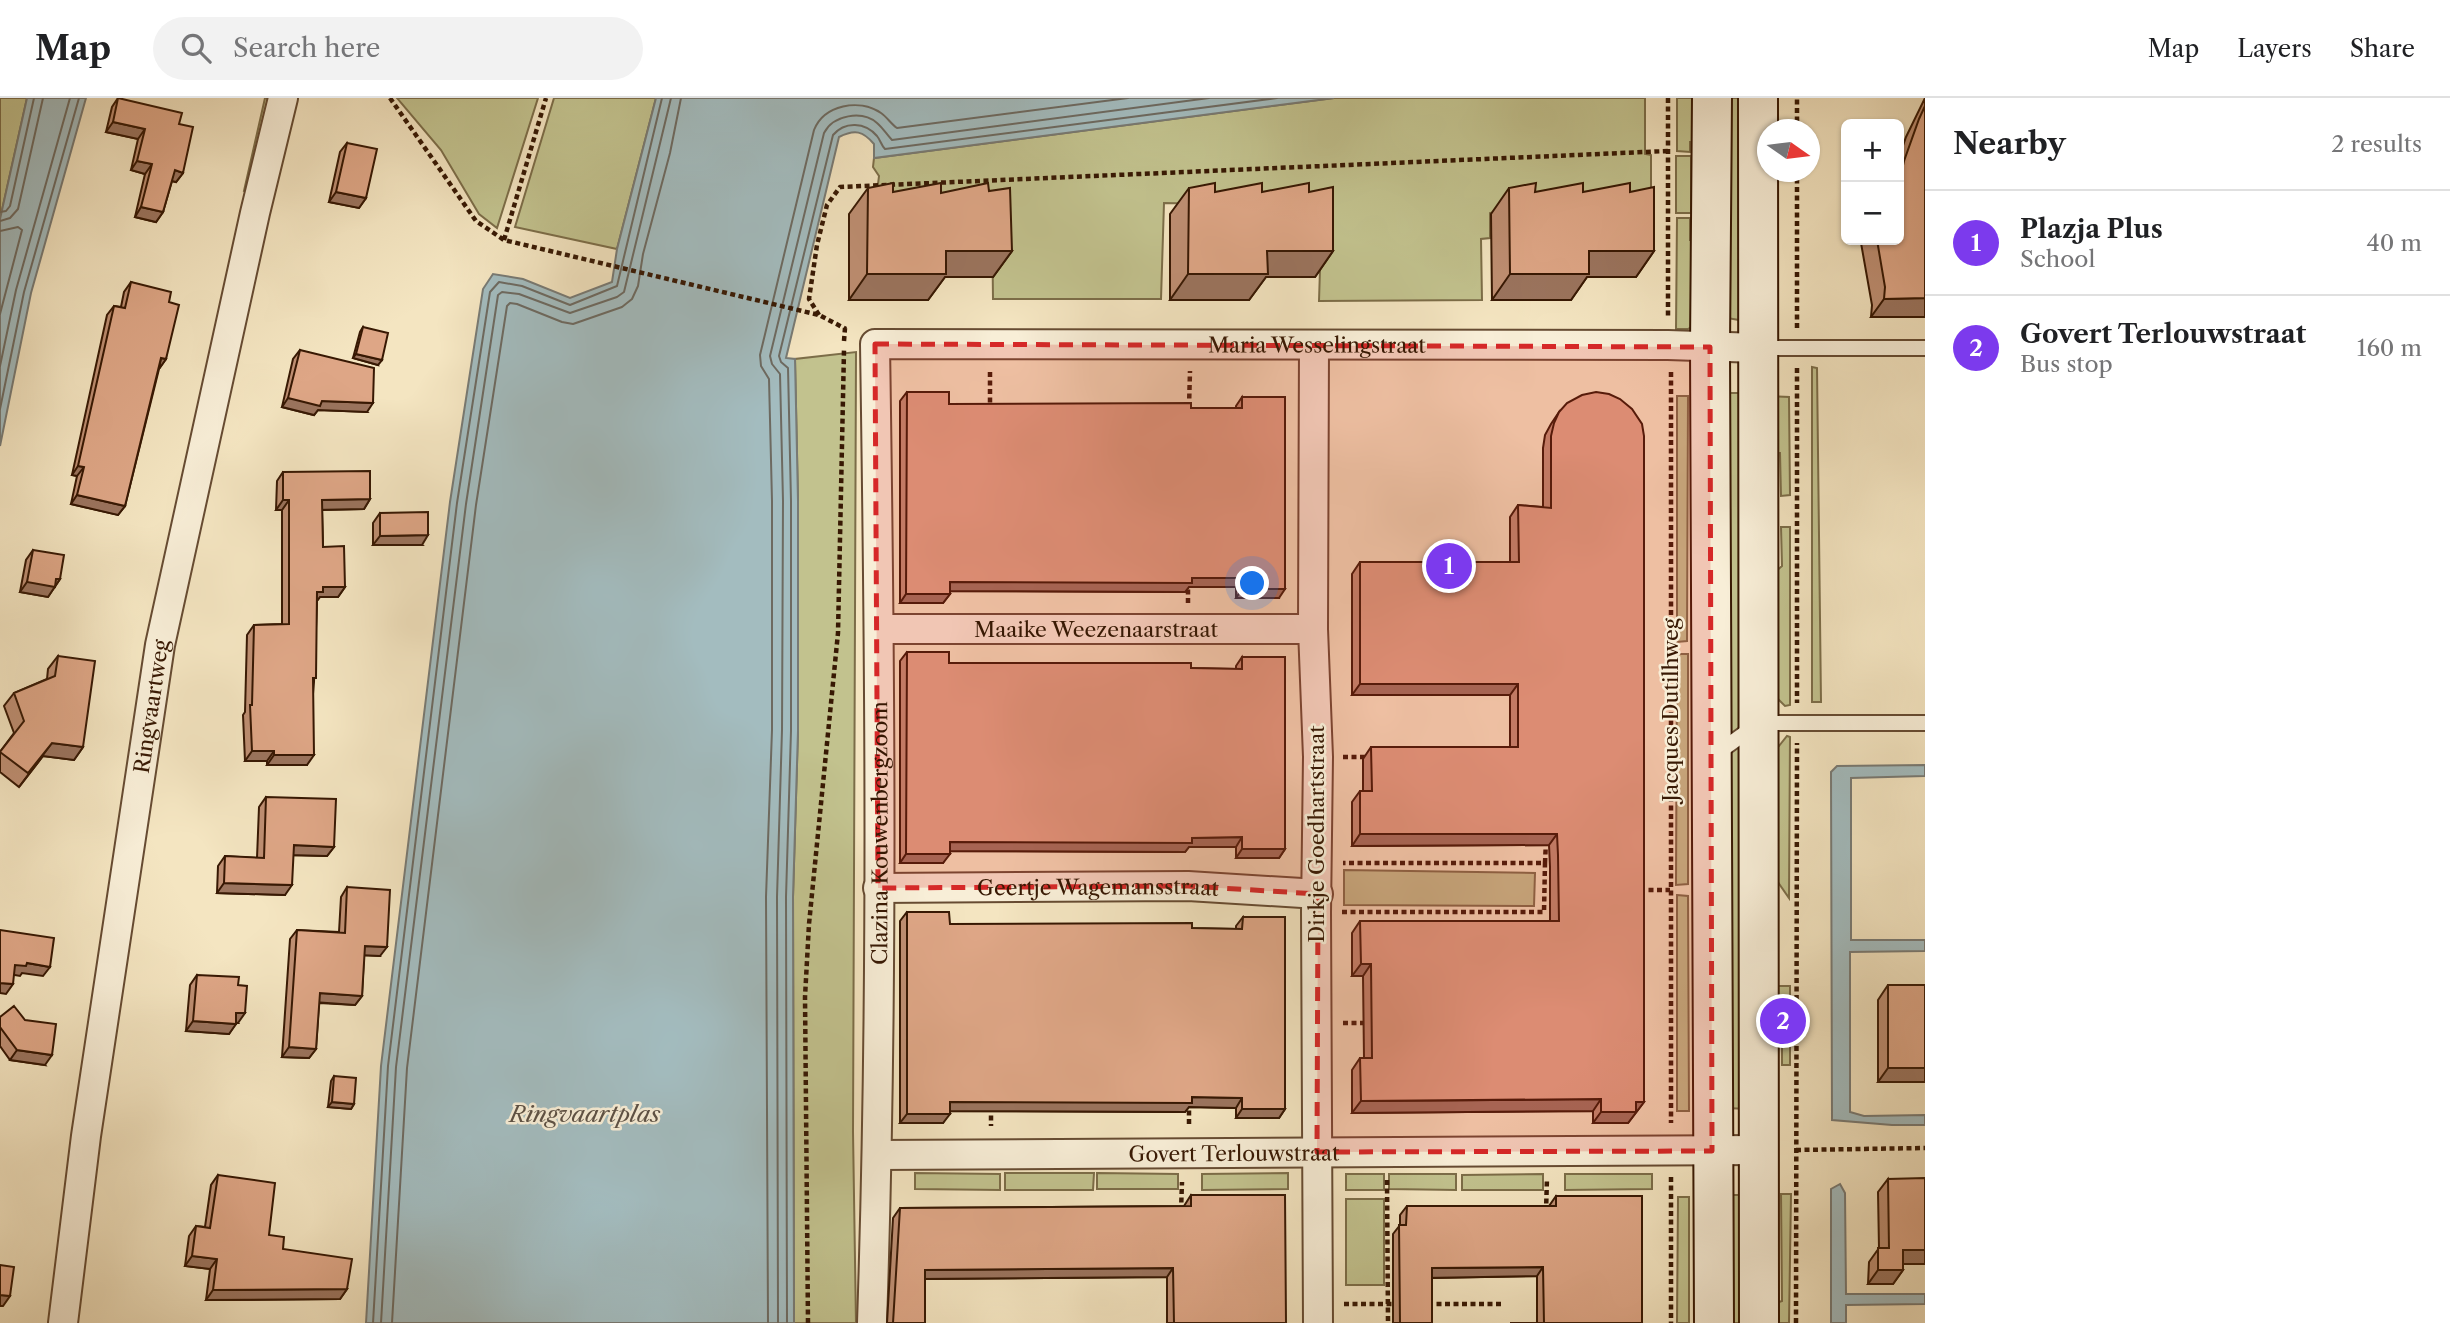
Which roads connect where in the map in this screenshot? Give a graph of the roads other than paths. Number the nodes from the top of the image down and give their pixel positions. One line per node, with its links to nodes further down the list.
1 (283, 98): 21 (street, Ringvaartweg)
2 (1712, 98): 6 (main road, Jacques Dutilhweg)
3 (1758, 98): 7 (main road)
4 (875, 344): 5 (street, Maria Wesselingstraat); 9 (street, Clazina Kouwenbergzoom)
5 (1314, 346): 6 (street, Maria Wesselingstraat); 10 (street, Dirkje Goedhartstraat)
6 (1710, 347): 7 (street, Maria Wesselingstraat); 13 (main road, Jacques Dutilhweg)
7 (1758, 348): 8 (lane); 11 (main road)
8 (1925, 348)
9 (879, 629): 10 (street, Maaike Weezenaarstraat); 14 (street, Clazina Kouwenbergzoom)
10 (1313, 629): 15 (street, Dirkje Goedhartstraat)
11 (1759, 723): 12 (lane); 13 (lane); 16 (main road)
12 (1925, 723)
13 (1711, 758): 17 (main road, Jacques Dutilhweg)
14 (878, 888): 15 (street, Geertje Wagemansstraat); 19 (street, Clazina Kouwenbergzoom)
15 (1317, 903): 18 (street, Dirkje Goedhartstraat)
16 (1760, 1150): 17 (street, Govert Terlouwstraat); 24 (main road)
17 (1712, 1151): 18 (street, Govert Terlouwstraat); 23 (main road, Jacques Dutilhweg)
18 (1317, 1152): 19 (street, Govert Terlouwstraat); 20 (street, Dirkje Goedhartstraat)
19 (877, 1155): 22 (street, Clazina Kouwenbergzoom)
20 (1318, 1314)
21 (63, 1323)
22 (872, 1323)
23 (1714, 1323)
24 (1759, 1323)

